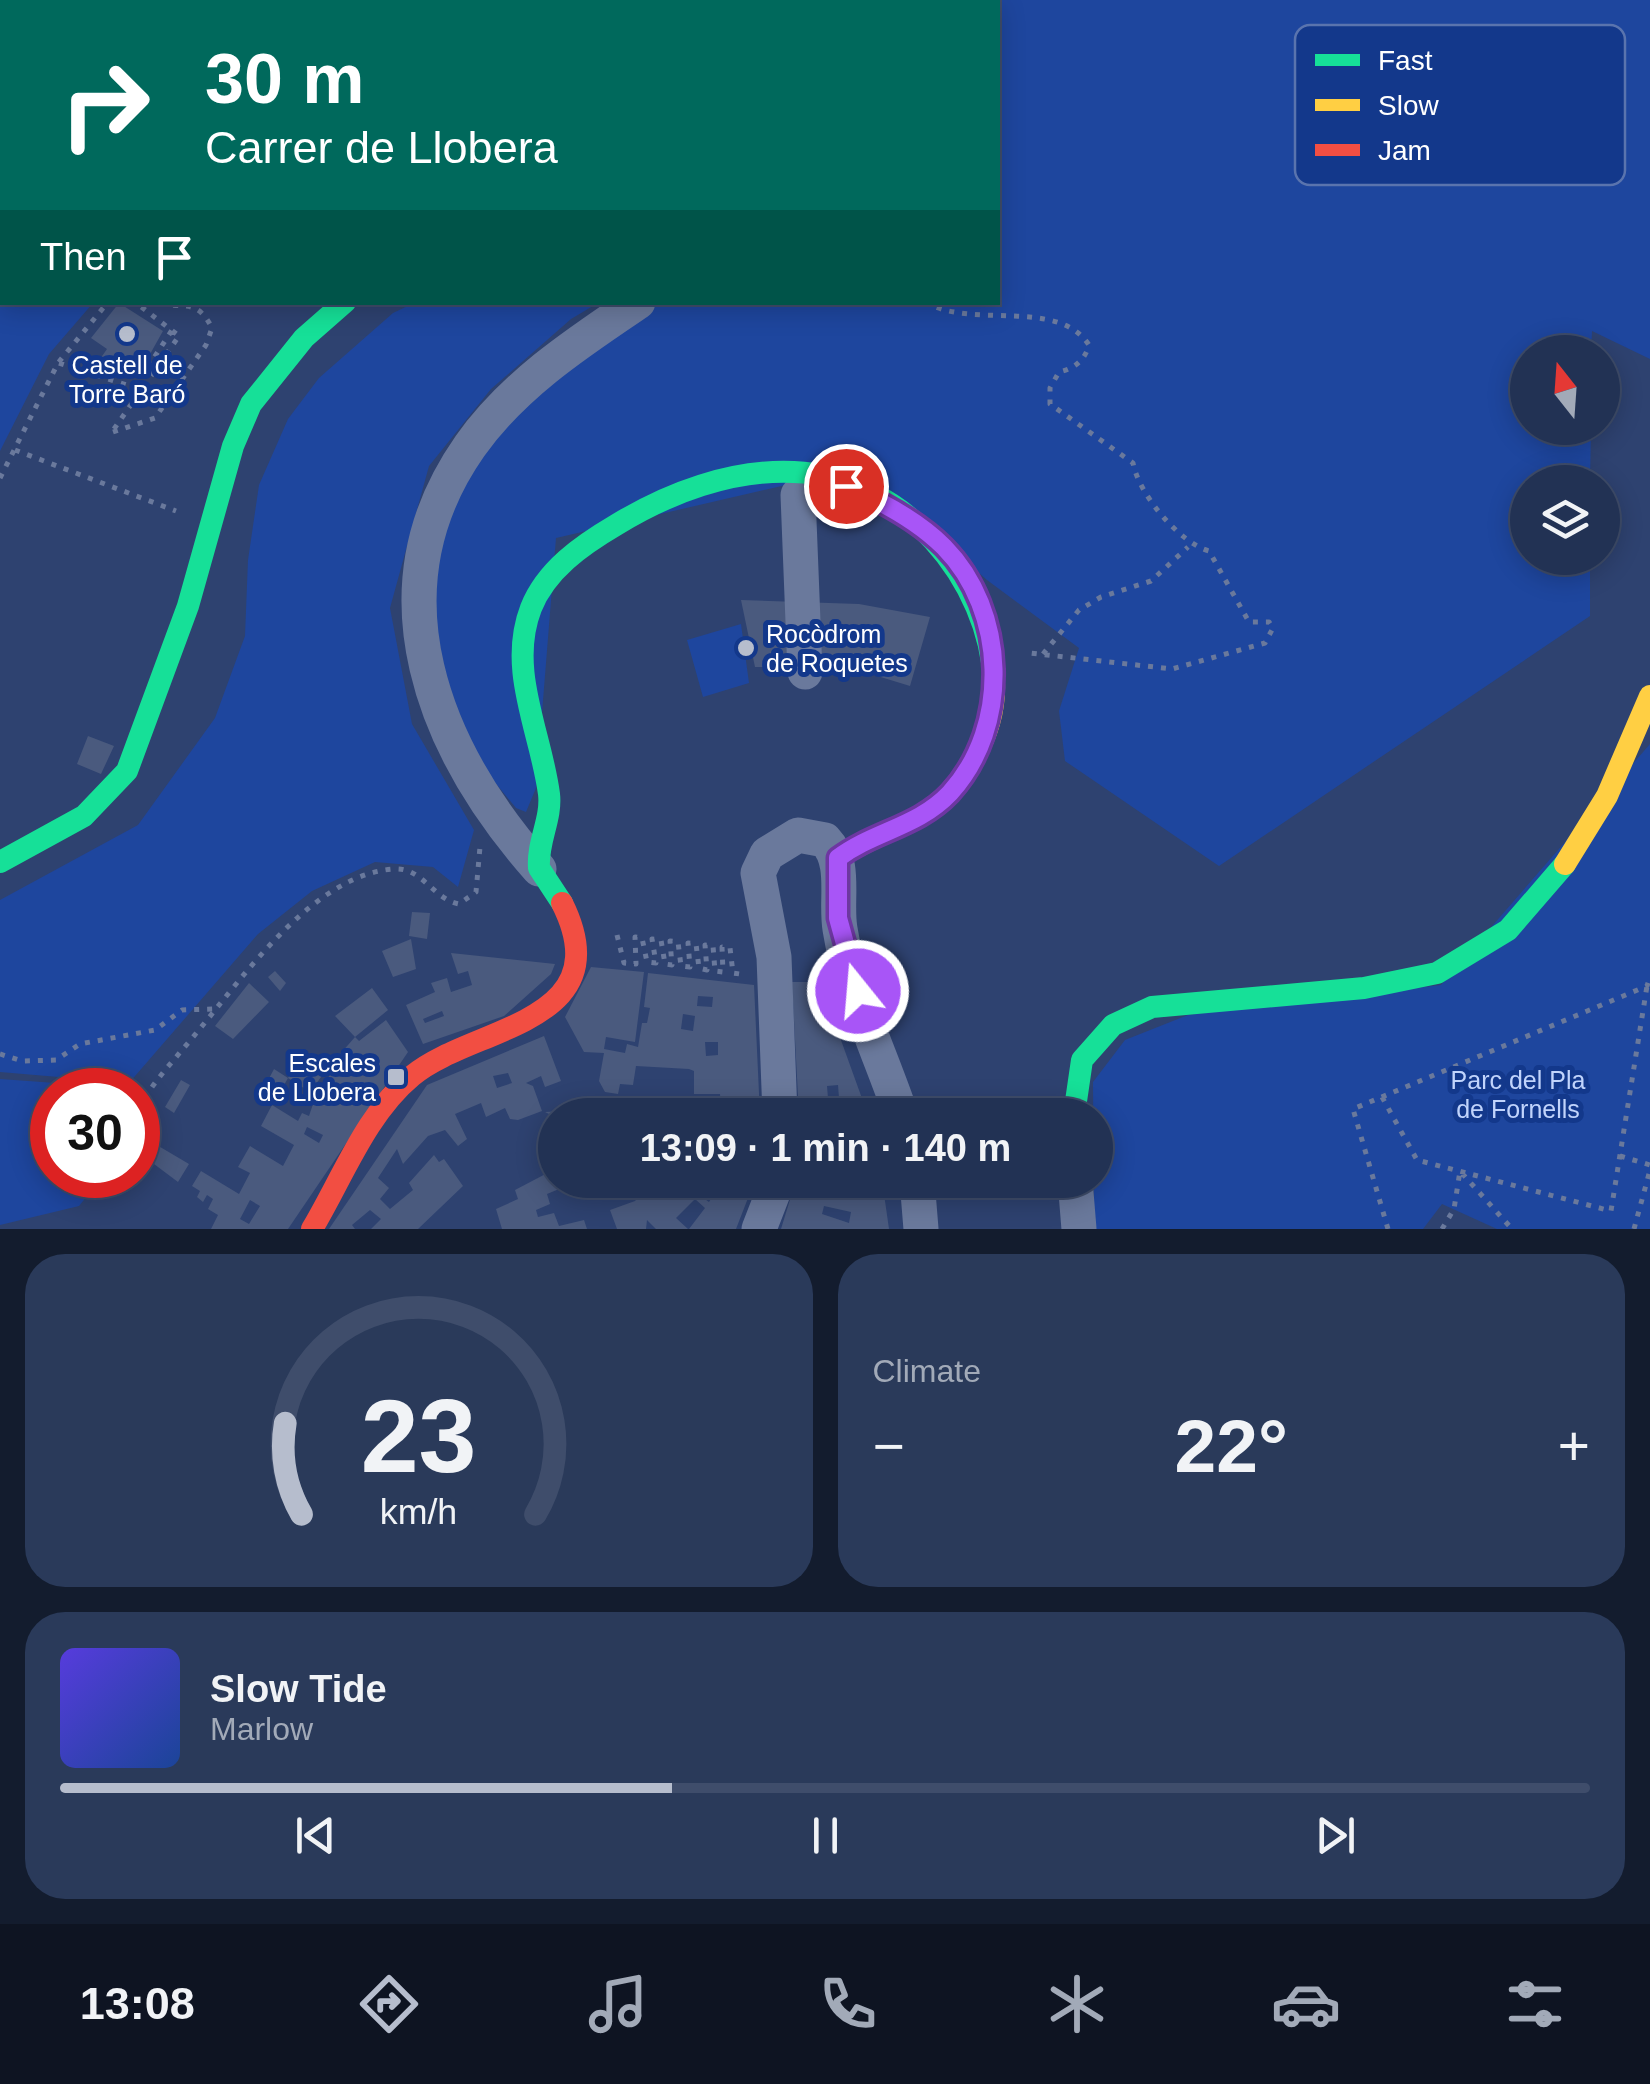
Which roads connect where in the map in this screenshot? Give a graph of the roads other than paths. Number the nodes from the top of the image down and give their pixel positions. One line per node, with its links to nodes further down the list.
1 (342, 305): 9 (street)
2 (634, 305): 7 (street)
3 (798, 495): 4 (street)
4 (805, 672)
5 (1650, 696): 13 (street)
6 (550, 811): 7 (street); 8 (street); 10 (street)
7 (501, 823): 10 (street)
8 (838, 858): 11 (street); 12 (street)
9 (0, 862)
10 (539, 869): 17 (street)
11 (779, 1098)
12 (896, 1098)
13 (1076, 1098)
14 (771, 1198): 18 (street)
15 (918, 1198): 19 (street)
16 (1076, 1198): 20 (street)
17 (312, 1229)
18 (759, 1229)
19 (921, 1229)
20 (1078, 1229)

